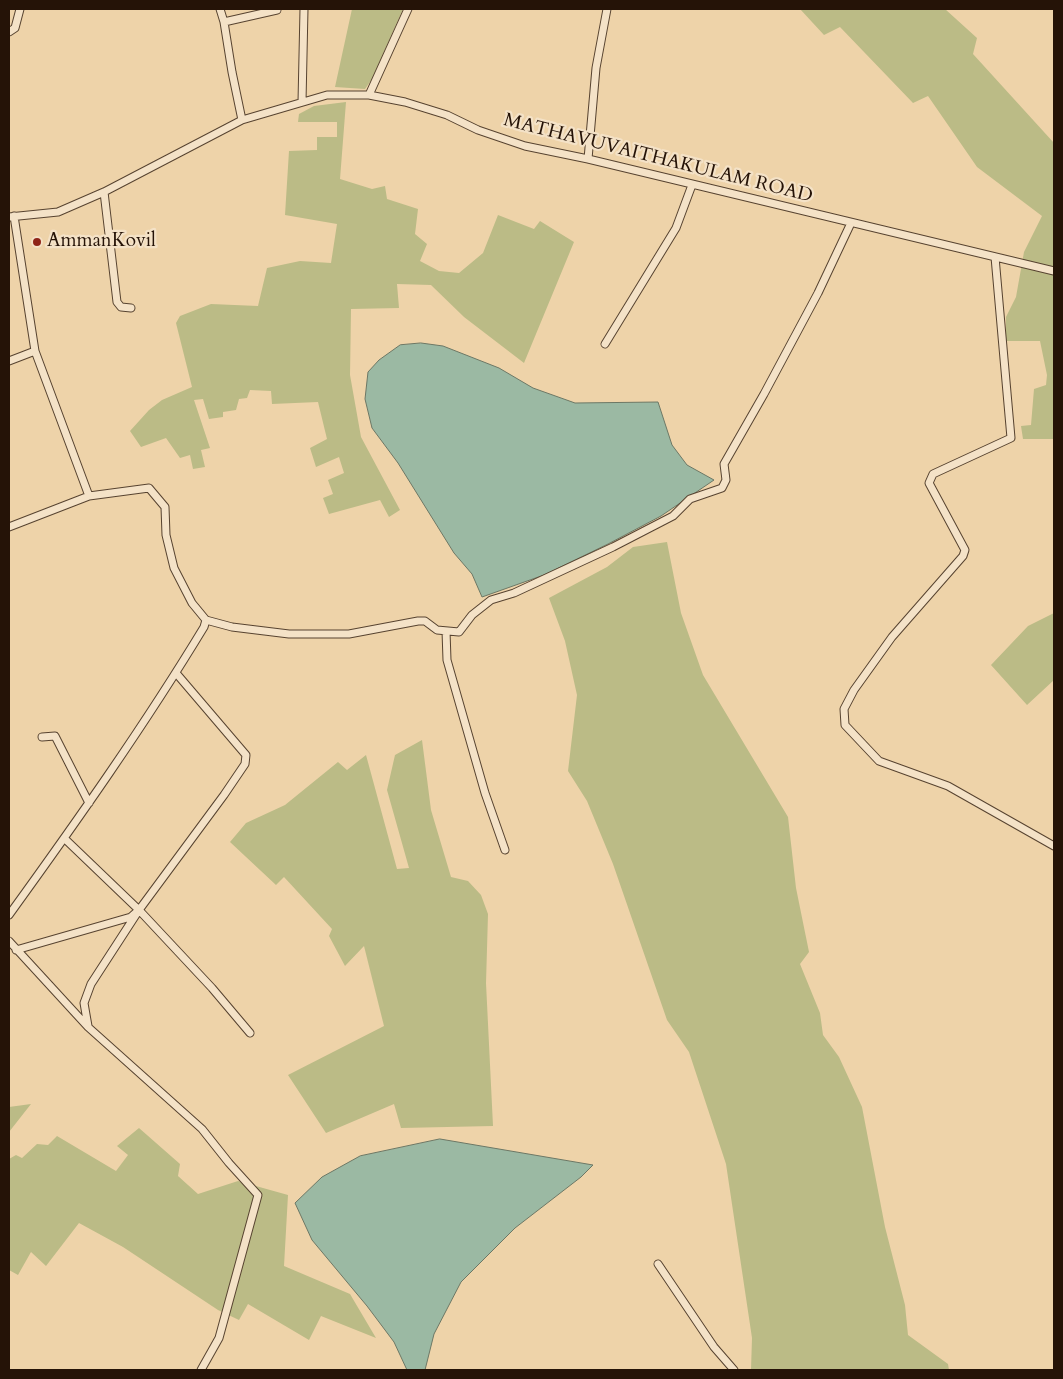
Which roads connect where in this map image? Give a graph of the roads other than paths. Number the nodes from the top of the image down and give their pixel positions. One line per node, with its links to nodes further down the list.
1 (20, 9): 8 (street)
2 (220, 9): 7 (street)
3 (304, 9): 10 (street)
4 (408, 9): 9 (street)
5 (607, 9): 12 (street)
6 (277, 10): 7 (street)
7 (224, 22): 11 (street)
8 (9, 32)
9 (369, 95): 10 (street, MATHAVUVAITHAKULAM ROAD); 12 (street, MATHAVUVAITHAKULAM ROAD)
10 (302, 102): 11 (street, MATHAVUVAITHAKULAM ROAD)
11 (242, 120): 14 (street, MATHAVUVAITHAKULAM ROAD)
12 (588, 159): 13 (street, MATHAVUVAITHAKULAM ROAD)
13 (692, 185): 16 (street, MATHAVUVAITHAKULAM ROAD); 20 (street)
14 (104, 192): 15 (street, MATHAVUVAITHAKULAM ROAD); 19 (street)
15 (12, 216): 21 (street)
16 (851, 223): 17 (street, MATHAVUVAITHAKULAM ROAD); 26 (street)
17 (995, 257): 18 (street, MATHAVUVAITHAKULAM ROAD); 31 (street)
18 (1054, 271)
19 (131, 308)
20 (605, 344)
21 (35, 351): 22 (street); 23 (street)
22 (9, 361)
23 (90, 496): 24 (street); 25 (street)
24 (9, 527)
25 (206, 620): 26 (street); 27 (street)
26 (446, 631): 32 (street)
27 (176, 673): 29 (street); 33 (street)
28 (42, 737): 29 (street)
29 (89, 803): 30 (street)
30 (65, 839): 33 (street); 34 (street)
31 (1054, 846)
32 (505, 850)
33 (138, 910): 36 (street); 37 (street); 38 (street)
34 (9, 915)
35 (9, 941): 36 (street)
36 (16, 950): 37 (street)
37 (88, 1027): 40 (street)
38 (250, 1033)
39 (658, 1264): 41 (street)
40 (201, 1370)
41 (734, 1370)

